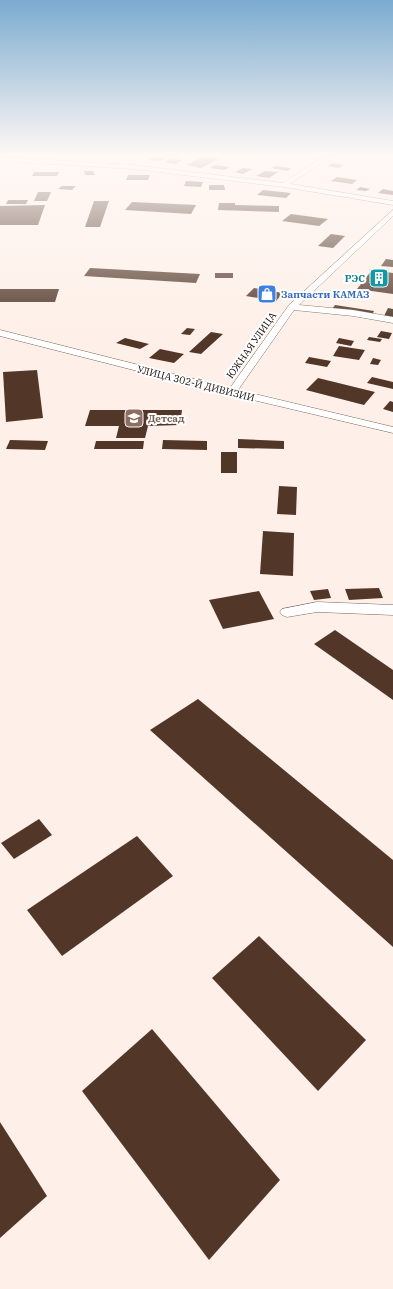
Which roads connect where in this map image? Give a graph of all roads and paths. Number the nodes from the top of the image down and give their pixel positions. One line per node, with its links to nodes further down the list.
1 (389, 216): 2 (street, ЮЖНАЯ УЛИЦА)
2 (292, 306): 3 (street); 5 (street, ЮЖНАЯ УЛИЦА)
3 (393, 320)
4 (0, 333): 5 (street, УЛИЦА 302-Й ДИВИЗИИ)
5 (232, 392): 6 (street, УЛИЦА 302-Й ДИВИЗИИ)
6 (393, 430)
7 (393, 610): 8 (street)
8 (287, 612)

